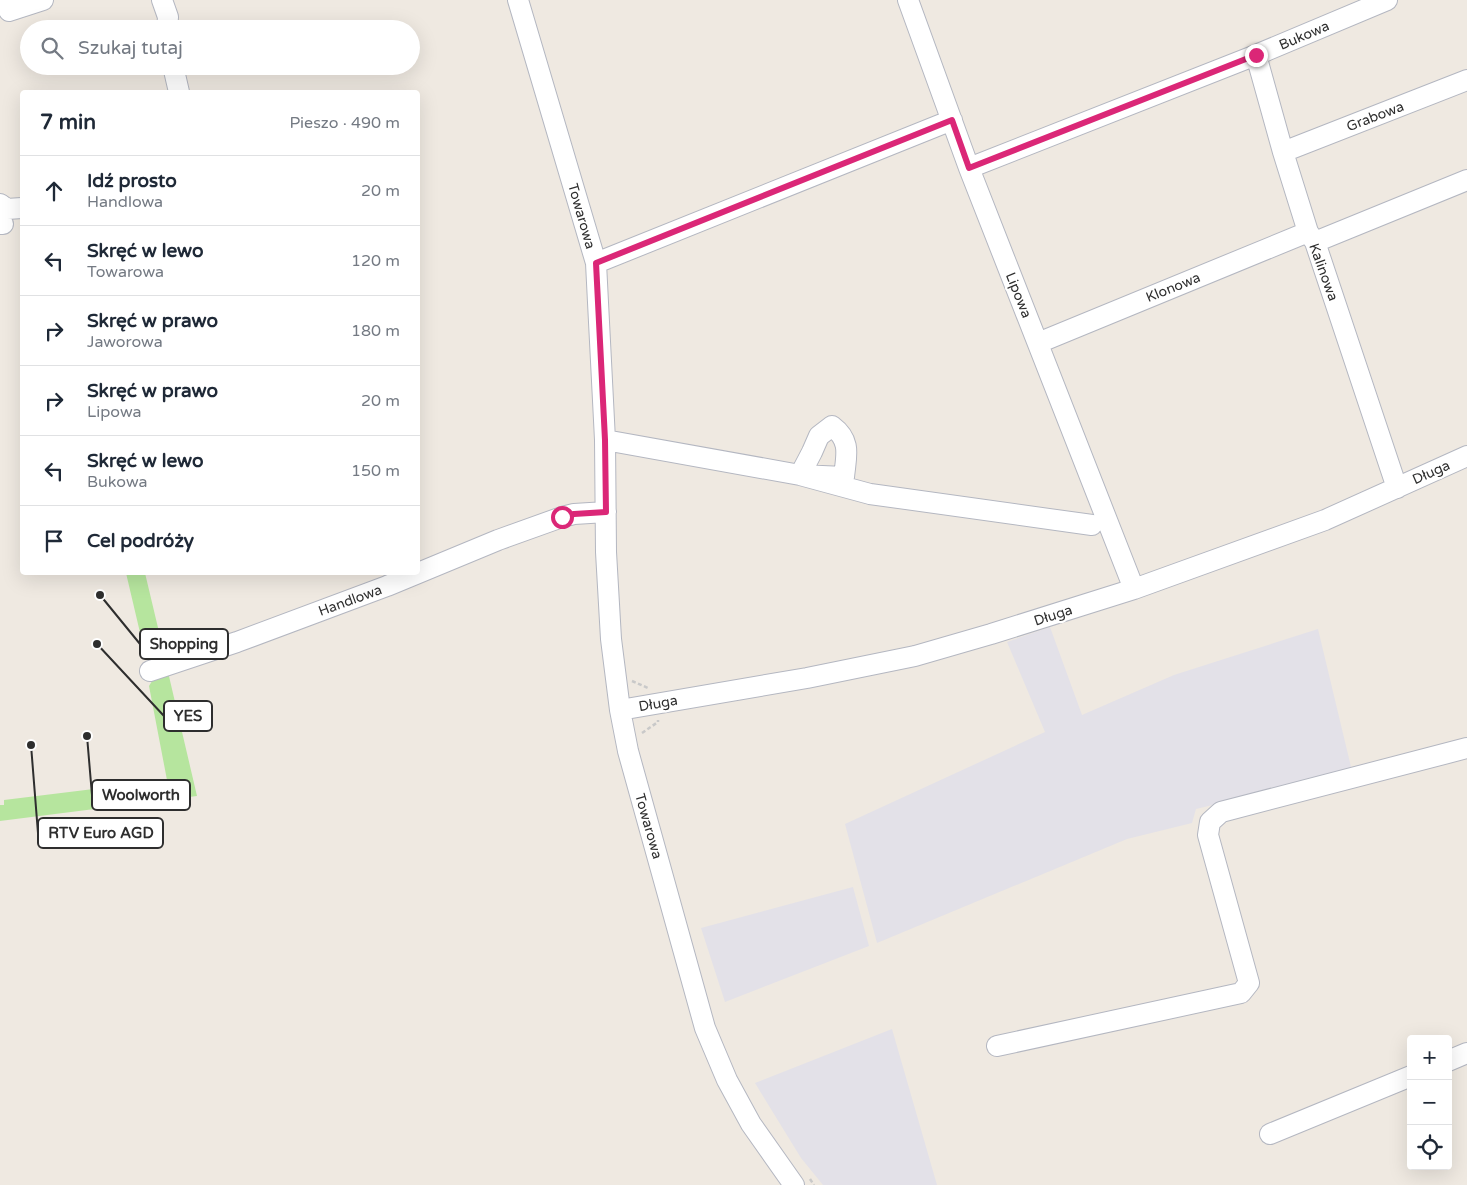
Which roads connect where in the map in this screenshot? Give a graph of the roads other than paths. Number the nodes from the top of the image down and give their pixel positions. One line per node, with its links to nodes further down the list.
1 (6, 0): 2 (street)
2 (43, 0)
3 (162, 0): 7 (street)
4 (518, 0): 19 (street, Towarowa)
5 (908, 0): 12 (street, Lipowa)
6 (1387, 0): 8 (street, Bukowa)
7 (168, 20)
8 (1256, 55): 13 (street, Kalinowa); 14 (street, Bukowa)
9 (175, 75): 11 (street)
10 (1467, 80): 13 (street, Grabowa)
11 (179, 90)
12 (952, 120): 14 (street, Lipowa); 19 (street)
13 (1283, 152): 18 (street, Kalinowa)
14 (969, 168): 20 (street, Lipowa)
15 (1467, 180): 18 (street, Klonowa)
16 (0, 204): 17 (street)
17 (20, 208)
18 (1312, 237): 20 (street, Klonowa); 23 (street, Kalinowa)
19 (596, 263): 21 (street, Towarowa)
20 (1038, 343): 28 (street, Lipowa)
21 (605, 440): 24 (street, Towarowa); 25 (street)
22 (1467, 456): 23 (street, Długa)
23 (1397, 488): 28 (street, Długa)
24 (606, 512): 26 (street, Handlowa); 30 (street, Towarowa)
25 (1092, 525)
26 (420, 572)
27 (414, 575): 29 (street, Handlowa)
28 (1134, 589): 30 (street, Długa)
29 (150, 671)
30 (620, 710): 37 (street, Towarowa)
31 (1467, 748): 32 (street)
32 (996, 1046)
33 (1467, 1053): 34 (street)
34 (1452, 1059)
35 (1407, 1078): 36 (street)
36 (1270, 1134)
37 (802, 1181)

